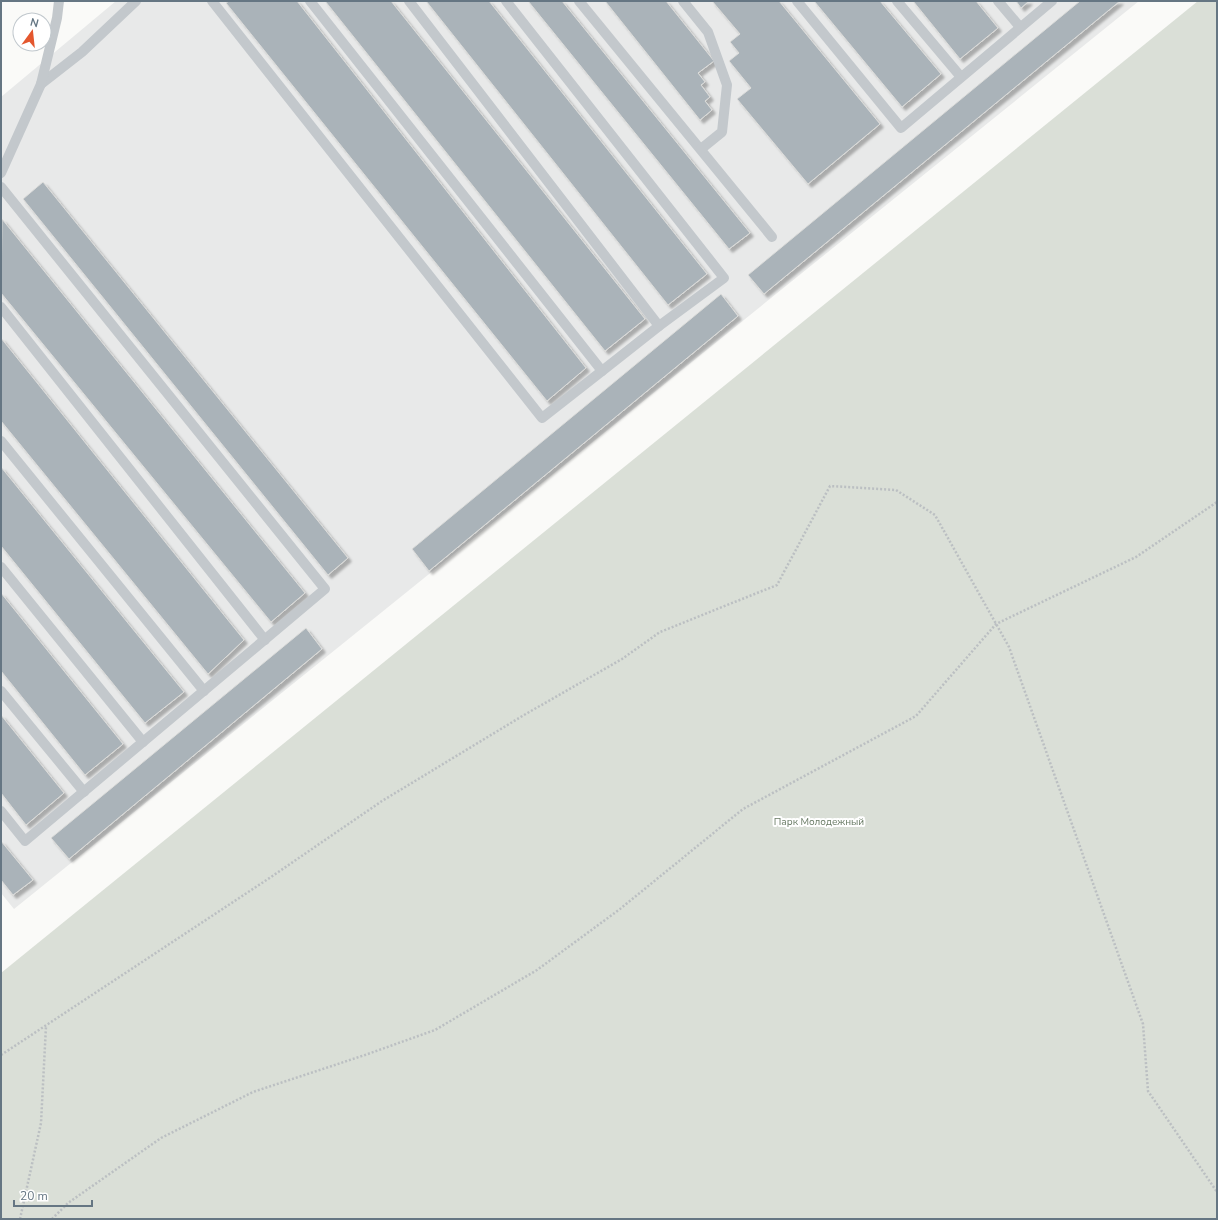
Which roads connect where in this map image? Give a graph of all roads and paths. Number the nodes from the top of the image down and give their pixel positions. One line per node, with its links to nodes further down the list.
1 (59, 1): 15 (lane)
2 (136, 1): 15 (lane)
3 (212, 1): 22 (lane)
4 (310, 1): 22 (lane)
5 (408, 1): 21 (lane)
6 (506, 1): 21 (lane)
7 (579, 1): 16 (lane)
8 (683, 1): 16 (lane)
9 (797, 1): 14 (lane)
10 (897, 1): 14 (lane)
11 (998, 1): 13 (lane)
12 (1052, 1): 13 (lane)
13 (1020, 27): 14 (lane)
14 (961, 77)
15 (41, 84): 17 (lane)
16 (701, 150): 19 (lane)
17 (1, 173)
18 (1, 187): 27 (lane)
19 (772, 237)
20 (1, 307): 27 (lane)
21 (659, 326): 22 (lane)
22 (602, 371)
23 (1, 441): 29 (lane)
24 (1217, 502): 26 (path)
25 (1, 567): 30 (lane)
26 (996, 624): 33 (path); 35 (path); 37 (path)
27 (265, 640): 29 (lane)
28 (1, 691): 31 (lane)
29 (204, 691): 30 (lane)
30 (143, 742): 31 (lane)
31 (84, 792): 32 (lane)
32 (1, 811)
33 (46, 1025): 34 (path); 36 (path)
34 (1, 1055)
35 (1217, 1192)
36 (20, 1219)
37 (52, 1219)

